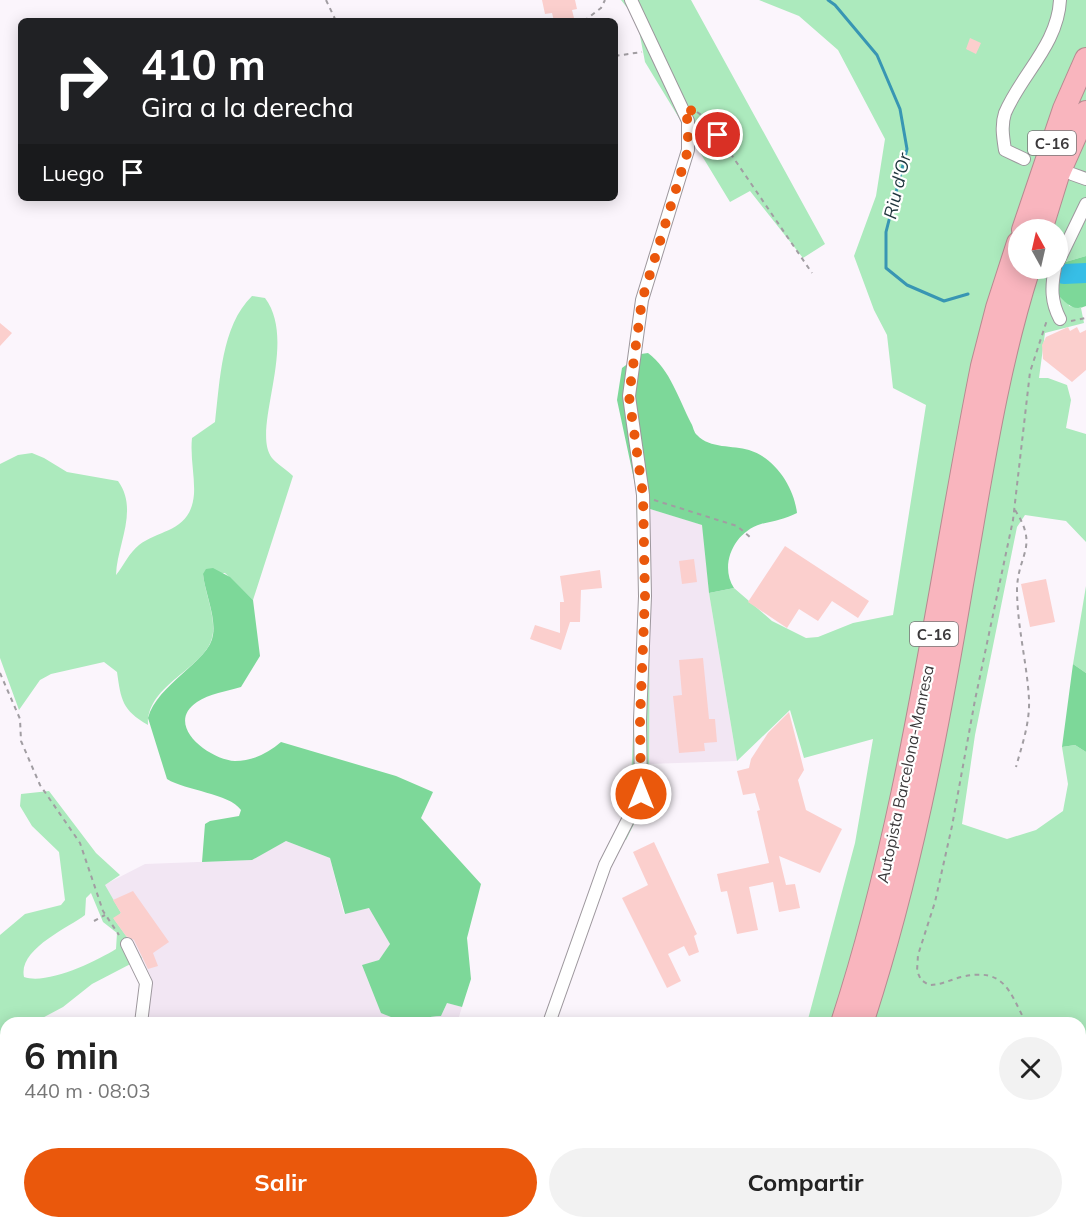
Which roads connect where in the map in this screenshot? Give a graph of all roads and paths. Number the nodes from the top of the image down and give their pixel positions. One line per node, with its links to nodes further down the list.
1 (326, 0): 5 (path)
2 (605, 0): 6 (path)
3 (631, 0): 7 (street)
4 (1060, 0): 12 (street)
5 (335, 18)
6 (588, 18)
7 (653, 50): 8 (path); 10 (street)
8 (618, 56)
9 (1086, 59): 16 (highway, C-16)
10 (683, 110): 19 (path); 24 (street)
11 (1086, 111): 17 (highway, C-16)
12 (1024, 159)
13 (1072, 174): 14 (street)
14 (1086, 179)
15 (1086, 204): 18 (street)
16 (1027, 219)
17 (1044, 219)
18 (1068, 241)
19 (812, 273)
20 (1008, 274): 34 (highway, Autopista Barcelona-Manresa / C-16)
21 (1026, 279): 35 (highway, Autopista Barcelona-Manresa / C-16)
22 (1052, 279): 23 (street)
23 (1057, 313): 25 (path)
24 (643, 495): 26 (path); 33 (street)
25 (1015, 510): 28 (path); 36 (path)
26 (750, 537)
27 (0, 673): 29 (path)
28 (1016, 767)
29 (105, 915): 30 (path); 31 (path)
30 (94, 921)
31 (127, 944): 32 (street)
32 (142, 1017)
33 (551, 1017)
34 (844, 1017)
35 (864, 1017)
36 (1023, 1017)

